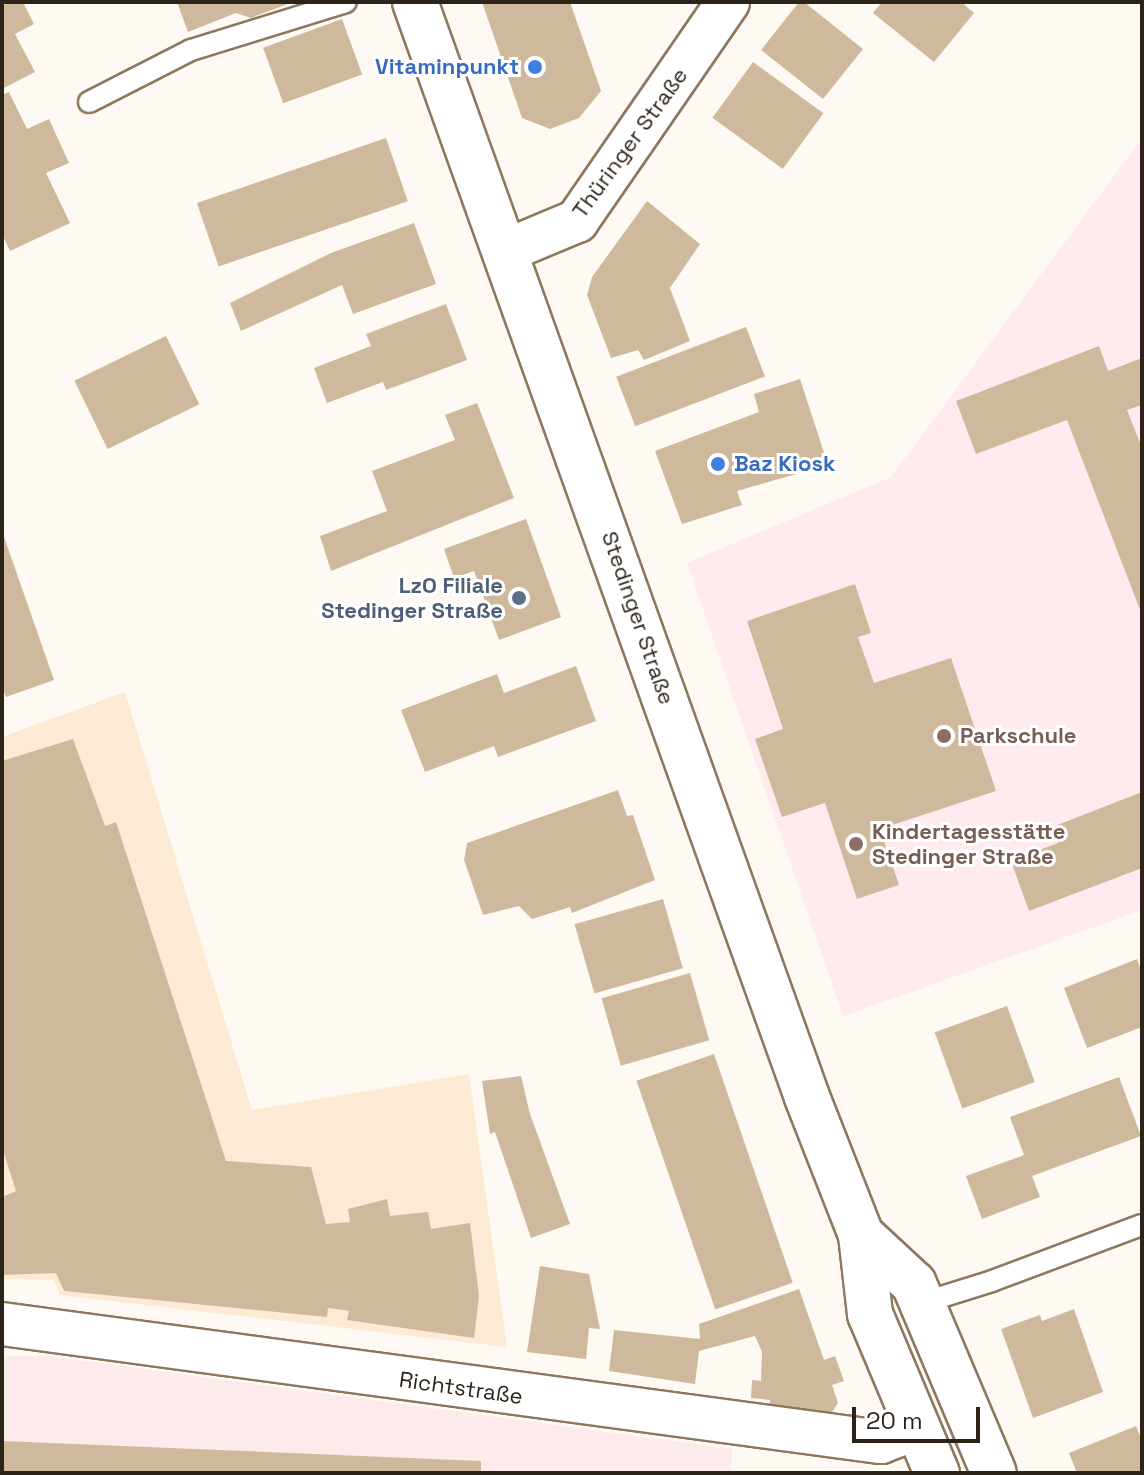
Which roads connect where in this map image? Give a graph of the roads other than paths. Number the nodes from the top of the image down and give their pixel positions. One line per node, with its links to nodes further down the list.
1 (346, 2): 4 (lane)
2 (415, 2): 5 (main road, Stedinger Straße)
3 (728, 2): 5 (street, Thüringer Straße)
4 (89, 102)
5 (505, 251): 7 (main road, Stedinger Straße)
6 (1142, 1225): 8 (lane)
7 (861, 1235): 8 (main road, Stedinger Straße); 11 (main road, Stedinger Straße)
8 (922, 1303): 10 (main road, Stedinger Straße)
9 (2, 1324): 11 (street, Richtstraße)
10 (967, 1410): 11 (main road); 13 (main road, Stedinger Straße)
11 (918, 1428): 12 (main road, Stedinger Straße)
12 (937, 1473)
13 (994, 1473)

